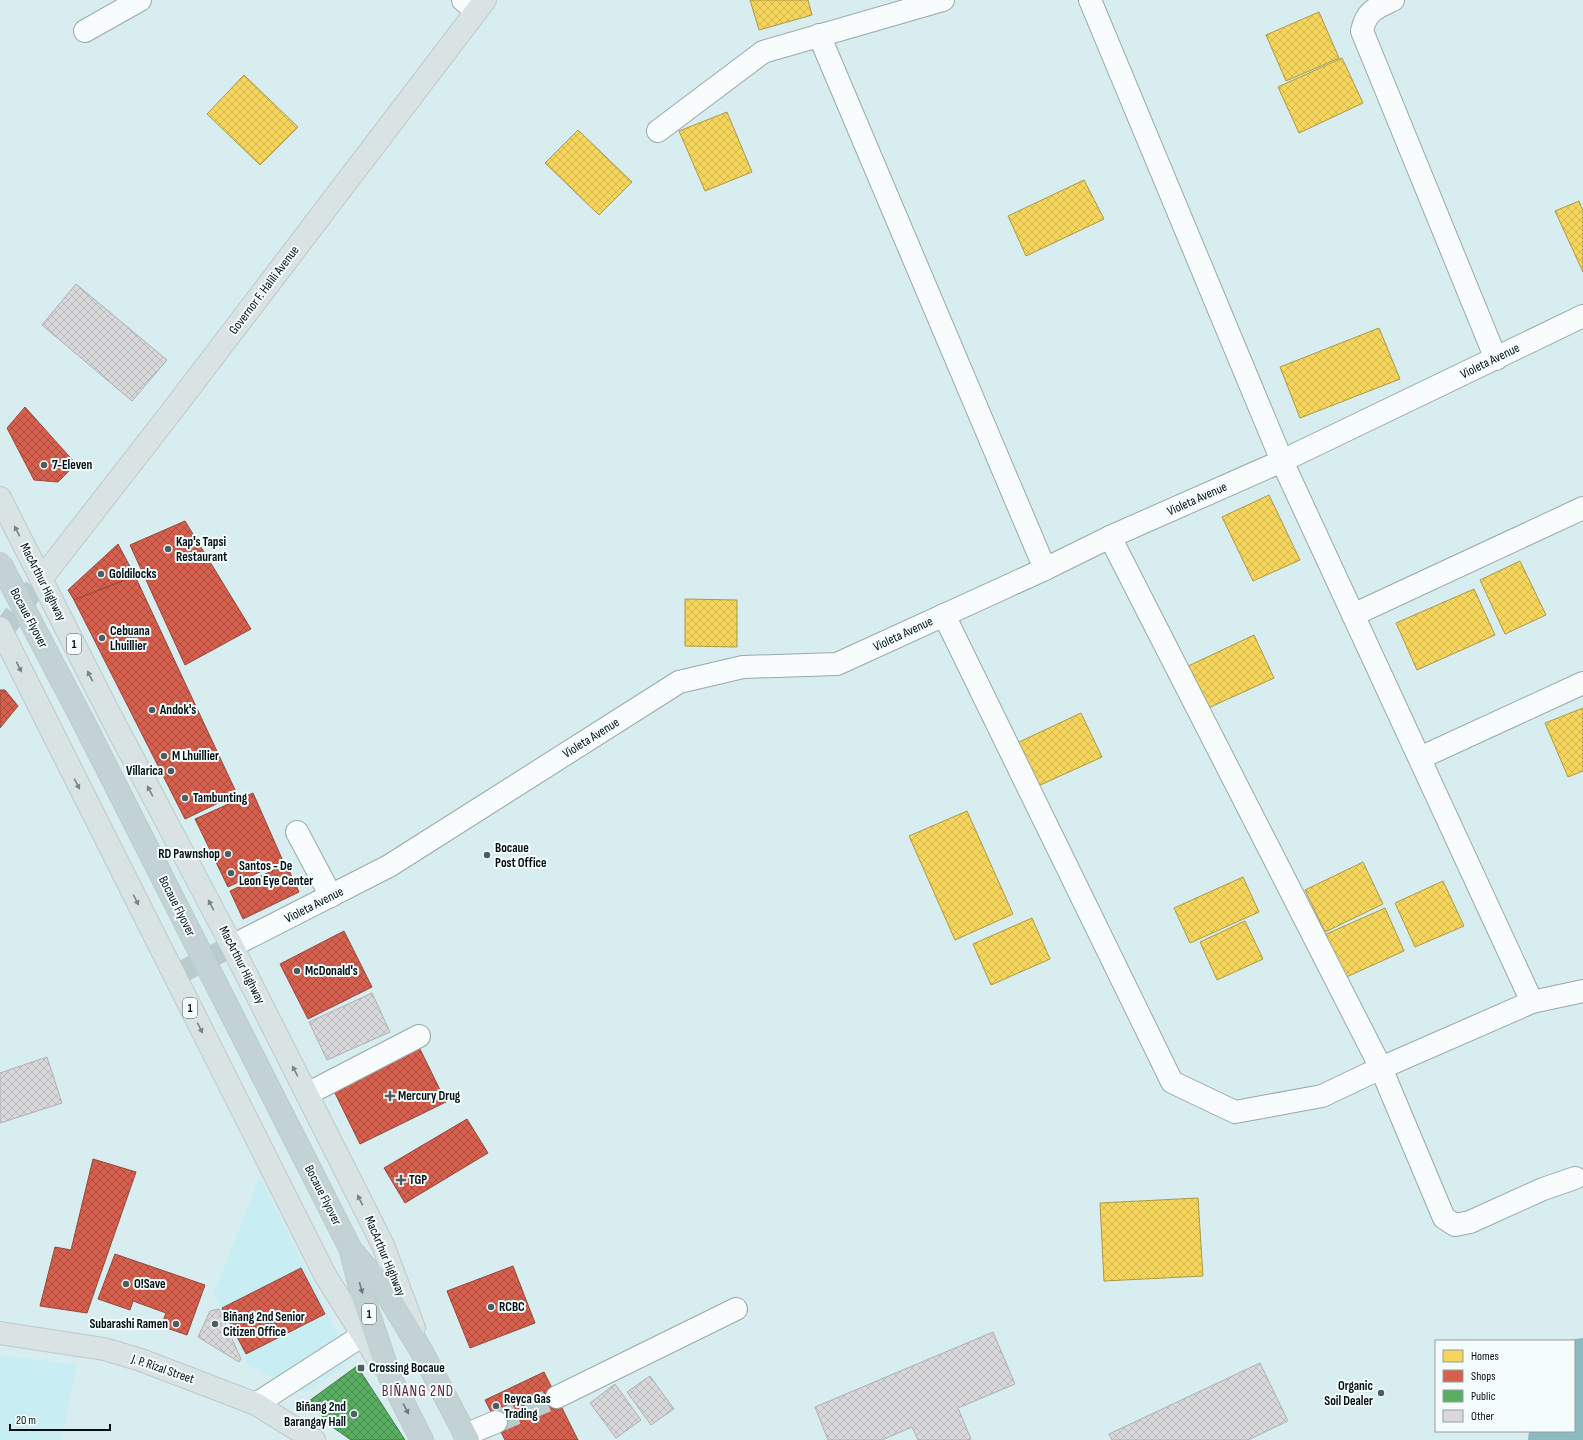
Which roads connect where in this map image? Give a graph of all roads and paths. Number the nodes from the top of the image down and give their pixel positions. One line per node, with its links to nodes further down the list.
1 (140, 0): 6 (street)
2 (943, 0): 7 (street)
3 (1090, 0): 11 (street)
4 (1393, 0): 10 (street)
5 (475, 4): 17 (main road, Governor F. Halili Avenue)
6 (85, 31)
7 (819, 35): 8 (street); 16 (street)
8 (658, 131)
9 (1583, 316): 10 (street, Violeta Avenue)
10 (1496, 359): 11 (street, Violeta Avenue)
11 (1282, 461): 14 (street, Violeta Avenue); 19 (street)
12 (0, 498): 17 (main road, MacArthur Highway / 1, one-way to 12)
13 (1583, 508): 19 (street)
14 (1110, 536): 16 (street, Violeta Avenue); 29 (street)
15 (0, 563): 32 (highway, Bocaue Flyover / 1, bridge)
16 (1045, 569): 18 (street, Violeta Avenue)
17 (42, 578): 25 (main road, MacArthur Highway / 1, one-way to 17)
18 (944, 615): 24 (street, Violeta Avenue); 29 (street)
19 (1354, 615): 22 (street)
20 (1, 632): 35 (main road, 1, one-way to 35)
21 (1583, 683): 22 (street)
22 (1420, 758): 27 (street)
23 (297, 832): 24 (street)
24 (330, 896): 25 (street, Violeta Avenue)
25 (232, 946): 30 (main road, MacArthur Highway / 1, one-way to 25)
26 (1583, 991): 27 (street)
27 (1532, 1002): 29 (street)
28 (418, 1036): 30 (street)
29 (1381, 1068): 31 (street)
30 (307, 1094): 36 (main road, MacArthur Highway / 1, one-way to 30)
31 (1575, 1178)
32 (351, 1250): 36 (highway, Bocaue Flyover / 1); 37 (highway, Bocaue Flyover / 1, one-way to 37)
33 (736, 1308): 38 (street)
34 (0, 1333): 39 (main road, J. P. Rizal Street)
35 (363, 1335): 37 (main road, 1); 39 (street)
36 (422, 1352): 41 (highway, MacArthur Highway / 1)
37 (390, 1377): 43 (highway, 1, one-way to 43)
38 (556, 1397)
39 (256, 1404): 42 (main road, J. P. Rizal Street)
40 (496, 1422): 41 (street)
41 (466, 1438)
42 (314, 1440)
43 (422, 1440)

